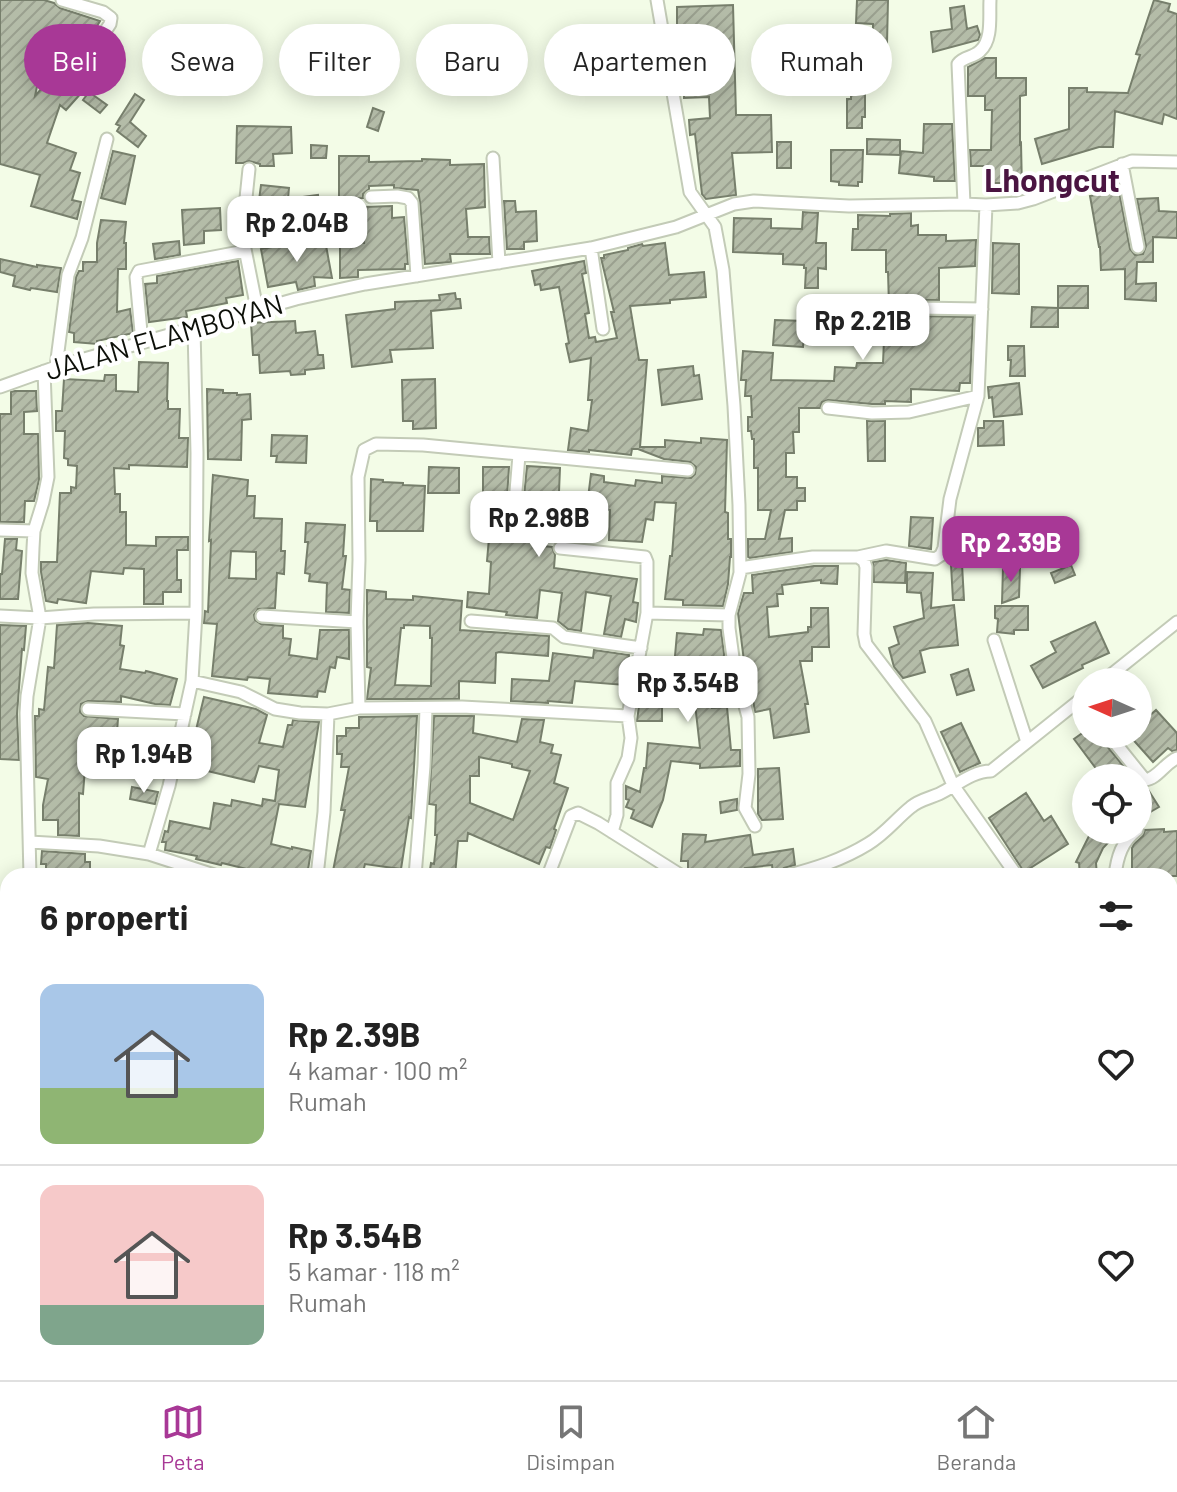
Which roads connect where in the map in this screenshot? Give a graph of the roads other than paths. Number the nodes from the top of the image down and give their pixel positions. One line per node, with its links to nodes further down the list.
1 (62, 0): 4 (street)
2 (657, 0): 13 (street)
3 (990, 0): 11 (street)
4 (110, 24)
5 (107, 139): 25 (street)
6 (493, 158): 17 (street)
7 (1177, 162): 8 (street, JALAN FLAMBOYAN)
8 (1122, 164): 12 (street, JALAN FLAMBOYAN); 14 (street)
9 (249, 169): 16 (street)
10 (371, 197): 18 (street)
11 (964, 204): 12 (street, JALAN FLAMBOYAN); 13 (street, JALAN FLAMBOYAN)
12 (986, 205): 21 (street)
13 (705, 215): 15 (street, JALAN FLAMBOYAN); 36 (street)
14 (1138, 247)
15 (591, 248): 17 (street, JALAN FLAMBOYAN); 23 (street)
16 (245, 251): 20 (street); 24 (street)
17 (499, 263): 18 (street, JALAN FLAMBOYAN)
18 (417, 276): 20 (street, JALAN FLAMBOYAN)
19 (917, 308): 21 (street)
20 (257, 309): 22 (street, JALAN FLAMBOYAN)
21 (982, 309): 27 (street)
22 (194, 329): 24 (street, JALAN FLAMBOYAN); 37 (street)
23 (603, 329)
24 (142, 343): 25 (street, JALAN FLAMBOYAN)
25 (50, 369): 26 (street, JALAN FLAMBOYAN); 33 (street)
26 (0, 387)
27 (978, 396): 28 (street); 35 (street)
28 (828, 408)
29 (519, 455): 30 (street); 31 (street); 44 (street)
30 (688, 470)
31 (513, 527)
32 (0, 530): 33 (street)
33 (34, 531): 42 (street)
34 (560, 548): 38 (street)
35 (858, 557): 36 (street); 60 (street)
36 (740, 568): 39 (street)
37 (196, 613): 42 (street); 49 (street)
38 (647, 613): 39 (street); 47 (street)
39 (729, 615): 61 (street)
40 (0, 616): 42 (street)
41 (262, 616): 44 (street)
42 (40, 618): 63 (street)
43 (471, 621): 47 (street)
44 (357, 622): 50 (street)
45 (1177, 622): 48 (street)
46 (994, 640): 57 (street)
47 (641, 648): 56 (street)
48 (1120, 668)
49 (192, 681): 54 (street); 55 (street)
50 (359, 708): 51 (street); 55 (street)
51 (426, 708): 56 (street); 69 (street)
52 (88, 709): 54 (street)
53 (1072, 709): 57 (street)
54 (185, 714): 65 (street)
55 (328, 714): 68 (street)
56 (628, 716): 62 (street)
57 (1027, 742): 60 (street)
58 (1119, 748): 59 (street)
59 (1177, 758)
60 (953, 785): 72 (street); 73 (street)
61 (755, 826)
62 (612, 832): 70 (street); 71 (street)
63 (30, 842): 65 (street); 66 (street)
64 (1124, 844): 74 (street)
65 (149, 854): 67 (street)
66 (30, 868)
67 (192, 868)
68 (318, 868)
69 (416, 868)
70 (551, 868)
71 (669, 868)
72 (813, 868)
73 (1011, 868)
74 (1116, 868)

